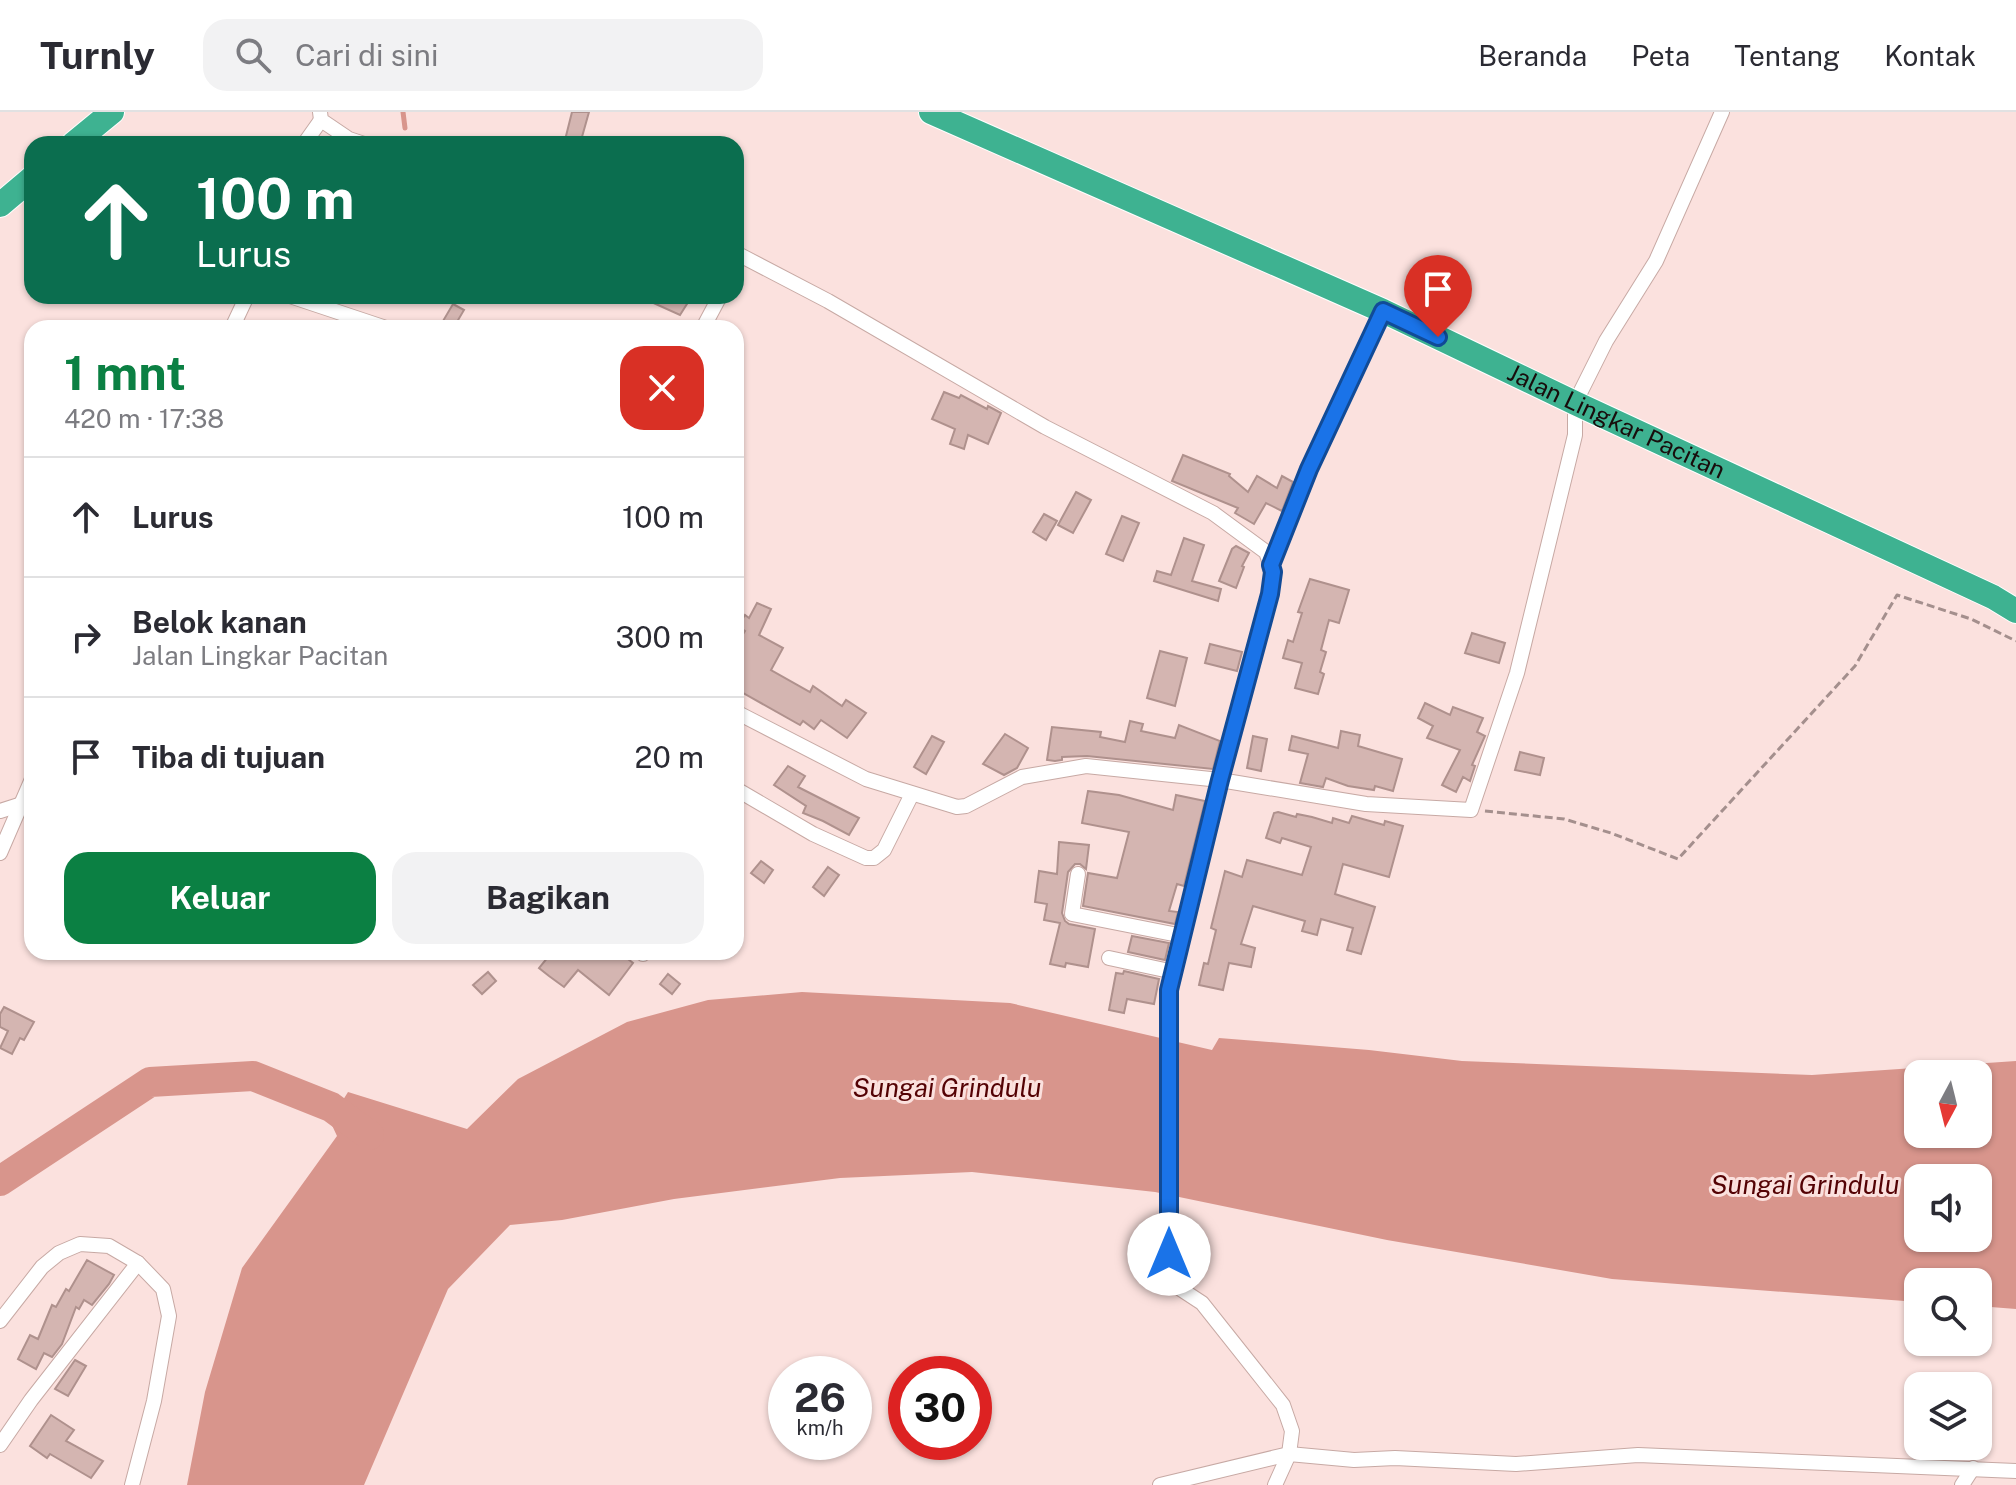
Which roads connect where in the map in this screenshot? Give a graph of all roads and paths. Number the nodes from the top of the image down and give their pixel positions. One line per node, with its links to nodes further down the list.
1 (112, 112): 5 (highway)
2 (931, 112): 12 (highway, Jalan Lingkar Pacitan)
3 (1722, 112): 14 (street)
4 (320, 116): 6 (street); 7 (street)
5 (83, 136)
6 (309, 136)
7 (345, 136)
8 (24, 185): 9 (highway)
9 (0, 205)
10 (744, 261): 15 (street)
11 (314, 304): 13 (street)
12 (1383, 311): 14 (highway, Jalan Lingkar Pacitan); 15 (street)
13 (362, 320)
14 (1575, 403): 16 (highway, Jalan Lingkar Pacitan); 24 (street)
15 (1271, 565): 19 (street)
16 (2016, 611)
17 (2016, 641): 24 (path)
18 (744, 716): 21 (street)
19 (1220, 780): 21 (street); 24 (street); 28 (street)
20 (744, 794): 21 (street)
21 (912, 794)
22 (24, 795): 23 (street)
23 (19, 805): 25 (street); 26 (street)
24 (1471, 810)
25 (0, 811)
26 (0, 853)
27 (1078, 874): 28 (street)
28 (1183, 936): 30 (street)
29 (1109, 958): 30 (street)
30 (1174, 972): 34 (street)
31 (138, 1263): 32 (street); 33 (street); 37 (street)
32 (0, 1321)
33 (0, 1445)
34 (1289, 1454): 35 (street); 38 (street); 39 (street)
35 (1973, 1468): 36 (street); 40 (street)
36 (2016, 1471)
37 (132, 1485)
38 (1160, 1485)
39 (1275, 1485)
40 (1962, 1485)

